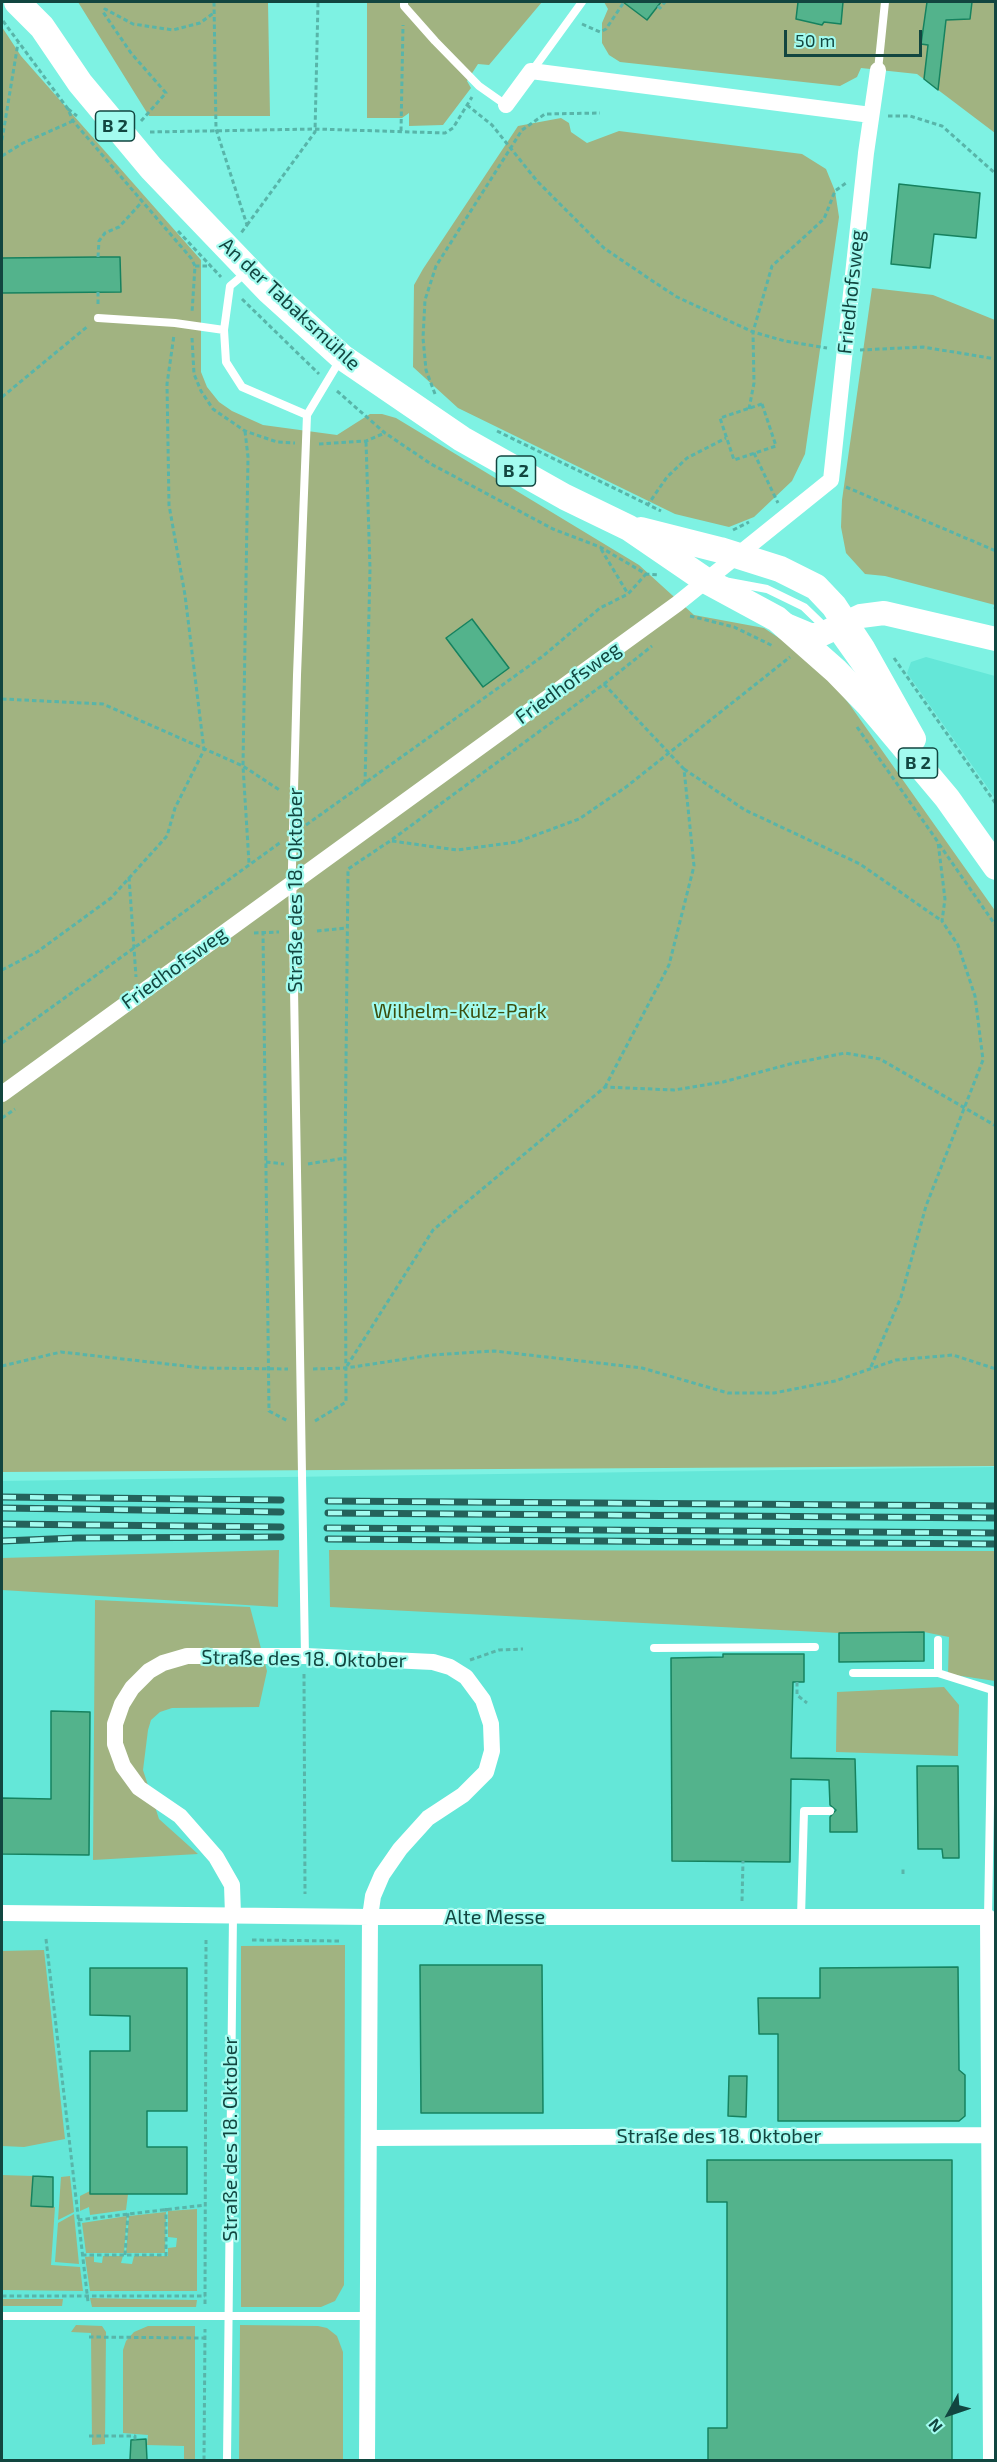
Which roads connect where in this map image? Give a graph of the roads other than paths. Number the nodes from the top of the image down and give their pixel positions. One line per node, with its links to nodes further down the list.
1 (17, 2): 7 (main road, An der Tabaksmühle / B 2)
2 (35, 2): 7 (main road, An der Tabaksmühle / B 2)
3 (582, 2): 9 (lane)
4 (885, 2): 8 (lane, Friedhofsweg)
5 (404, 4): 10 (lane)
6 (2, 5): 7 (main road, B 2)
7 (42, 27): 12 (main road, An der Tabaksmühle / B 2)
8 (878, 70): 11 (street, Friedhofsweg)
9 (531, 71): 10 (street); 11 (street)
10 (507, 105)
11 (871, 116): 18 (street, Friedhofsweg)
12 (239, 278): 14 (lane); 15 (main road, An der Tabaksmühle / B 2)
13 (98, 318): 14 (lane)
14 (224, 330): 16 (lane)
15 (342, 357): 16 (lane, Straße des 18. Oktober); 17 (main road, An der Tabaksmühle / B 2)
16 (307, 415): 26 (lane, Straße des 18. Oktober)
17 (629, 528): 18 (main road, An der Tabaksmühle / B 2); 19 (main road, An der Tabaksmühle / B 2)
18 (733, 543): 19 (street, Friedhofsweg); 21 (main road, B 2)
19 (705, 580): 20 (main road, An der Tabaksmühle / B 2); 21 (lane); 26 (street, Friedhofsweg)
20 (783, 624): 21 (main road, An der Tabaksmühle); 23 (main road, B 2)
21 (837, 632): 22 (main road, An der Tabaksmühle); 23 (main road); 24 (main road, B 2)
22 (996, 639)
23 (846, 680): 24 (main road, B 2)
24 (947, 798): 25 (main road, B 2)
25 (996, 867)
26 (292, 883): 27 (street, Friedhofsweg); 31 (lane, Straße des 18. Oktober)
27 (2, 1094)
28 (938, 1640): 33 (lane)
29 (815, 1647): 30 (lane)
30 (654, 1648)
31 (305, 1656): 37 (street, Straße des 18. Oktober); 38 (street, Straße des 18. Oktober)
32 (853, 1673): 33 (lane)
33 (938, 1673): 34 (lane)
34 (994, 1723): 40 (lane)
35 (830, 1811): 39 (lane)
36 (2, 1913): 37 (street, Alte Messe)
37 (233, 1915): 38 (street, Alte Messe); 44 (lane, Straße des 18. Oktober)
38 (370, 1917): 39 (street, Alte Messe); 42 (street, Straße des 18. Oktober)
39 (801, 1917): 40 (street, Alte Messe)
40 (988, 1917): 41 (street)
41 (993, 2135): 42 (street, Straße des 18. Oktober); 48 (street)
42 (370, 2138): 45 (street, Straße des 18. Oktober)
43 (2, 2316): 44 (lane)
44 (229, 2316): 45 (lane); 46 (lane, Straße des 18. Oktober)
45 (368, 2316): 47 (street, Straße des 18. Oktober)
46 (227, 2460)
47 (368, 2460)
48 (991, 2460)

